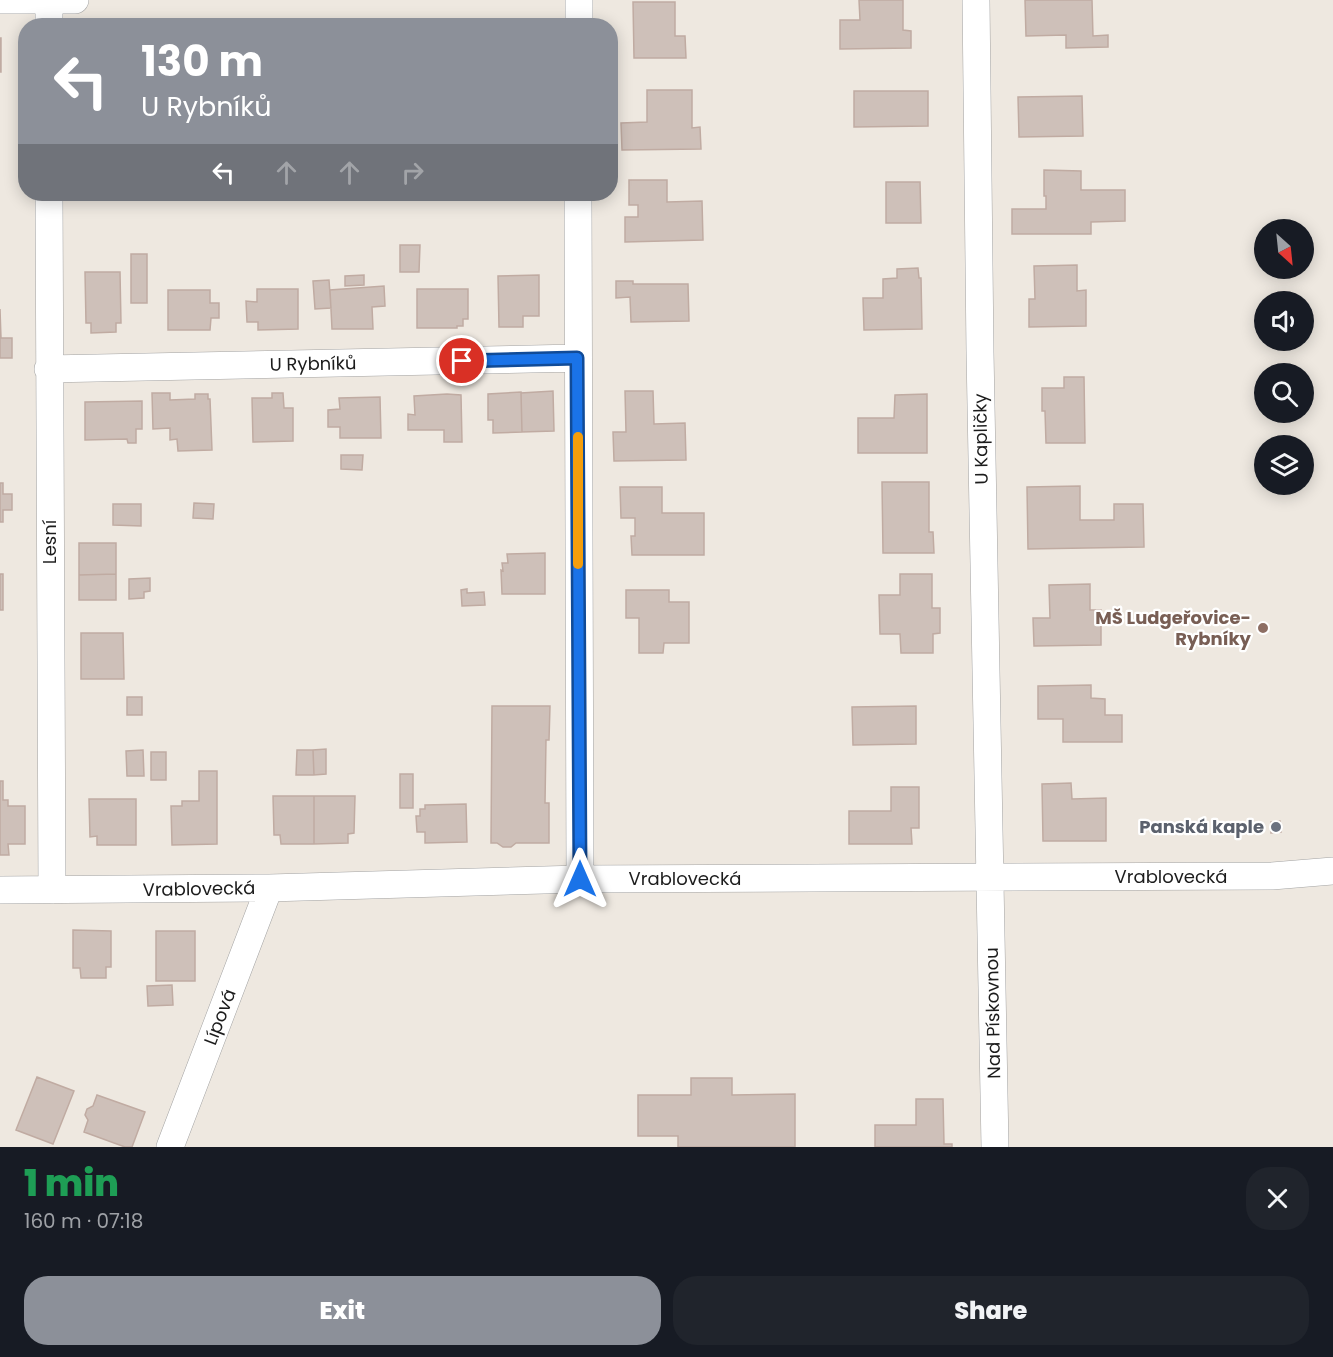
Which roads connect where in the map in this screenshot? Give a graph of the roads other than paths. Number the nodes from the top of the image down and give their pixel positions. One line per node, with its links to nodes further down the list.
1 (0, 0): 2 (street)
2 (49, 0): 3 (street); 6 (street)
3 (75, 0)
4 (579, 0): 7 (street)
5 (976, 0): 13 (street, U Kapličky)
6 (49, 18)
7 (579, 18)
8 (49, 201): 11 (street, Lesní)
9 (578, 201): 10 (street)
10 (577, 358): 11 (street, U Rybníků); 14 (street)
11 (48, 369): 17 (street, Lesní)
12 (1333, 871): 13 (street, Vrablovecká)
13 (990, 878): 14 (street, Vrablovecká); 19 (street, Nad Pískovnou)
14 (580, 879): 15 (street, Vrablovecká)
15 (269, 888): 17 (street, Vrablovecká); 18 (street, Lípová)
16 (0, 890): 17 (street, Vrablovecká)
17 (52, 890)
18 (170, 1147)
19 (995, 1147)

